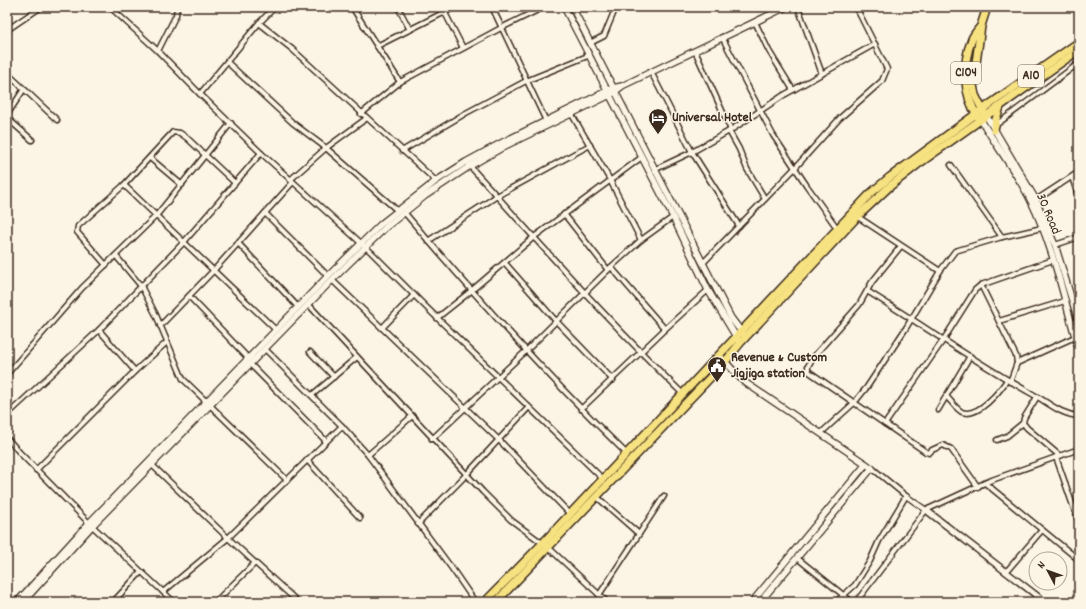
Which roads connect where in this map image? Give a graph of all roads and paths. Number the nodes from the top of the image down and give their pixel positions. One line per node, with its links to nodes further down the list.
1 (41, 7): 22 (street)
2 (110, 7): 31 (street)
3 (177, 7): 31 (street)
4 (275, 7): 20 (street)
5 (352, 7): 28 (street)
6 (398, 7): 23 (street)
7 (442, 7): 18 (street)
8 (455, 7): 18 (street)
9 (492, 7): 21 (street)
10 (544, 7): 21 (street)
11 (564, 7): 33 (main road)
12 (572, 7): 26 (main road)
13 (616, 7): 26 (street)
14 (786, 7): 19 (main road)
15 (798, 7): 38 (street)
16 (856, 7): 27 (street)
17 (987, 7): 47 (highway, C104)
18 (444, 12): 23 (street); 29 (street)
19 (755, 22): 24 (main road); 42 (street)
20 (259, 23): 34 (street); 49 (street)
21 (501, 28): 29 (street); 39 (street)
22 (7, 30)
23 (410, 30): 28 (street)
24 (722, 38): 32 (main road); 46 (street)
25 (1079, 42): 47 (highway, A10)
26 (590, 43): 43 (main road)
27 (875, 44): 38 (street); 69 (street)
28 (377, 46): 40 (street)
29 (463, 48): 40 (street)
30 (1079, 50): 45 (highway, A10)
31 (158, 51): 44 (street)
32 (695, 51): 36 (main road); 57 (street)
33 (590, 55): 39 (street); 43 (main road)
34 (227, 62): 44 (street); 60 (street)
35 (1079, 63): 56 (street)
36 (651, 72): 43 (main road); 63 (street)
37 (7, 73): 41 (street)
38 (822, 74): 42 (street)
39 (526, 81): 54 (street); 61 (street)
40 (400, 82): 49 (street)
41 (24, 89): 50 (street); 53 (street)
42 (793, 90): 46 (street)
43 (611, 91): 48 (main road); 54 (main road); 65 (main road); 70 (main road)
44 (200, 94): 55 (street)
45 (1000, 106): 52 (highway, A10); 56 (highway)
46 (760, 110): 57 (street); 69 (street)
47 (979, 112): 52 (highway, C104); 90 (highway, A10)
48 (572, 113): 59 (street); 67 (main road)
49 (361, 114): 51 (street)
50 (7, 116): 58 (street)
51 (367, 118): 60 (street); 61 (street)
52 (984, 118): 56 (main road, 30 Road); 88 (highway, A10); 91 (main road, 30 Road)
53 (57, 120)
54 (546, 121): 67 (main road)
55 (231, 123): 62 (street); 64 (street)
56 (994, 128): 82 (main road, 30 Road)
57 (730, 131): 63 (street); 80 (street)
58 (32, 140)
59 (590, 145): 73 (street); 79 (street)
60 (326, 148): 74 (street); 83 (street)
61 (402, 150): 75 (street)
62 (261, 152): 74 (street); 76 (street)
63 (692, 152): 70 (street); 89 (street)
64 (206, 156): 66 (street); 76 (street); 78 (street)
65 (642, 157): 73 (street); 87 (main road)
66 (150, 158): 77 (street); 78 (street)
67 (468, 164): 75 (main road); 79 (street); 83 (main road)
68 (951, 165): 93 (street)
69 (795, 168): 80 (street); 90 (street)
70 (656, 169): 105 (main road)
71 (1079, 172): 72 (street)
72 (1072, 177): 81 (street); 82 (street)
73 (610, 180): 85 (street); 95 (street)
74 (291, 181): 84 (street); 99 (street)
75 (436, 181): 83 (main road)
76 (234, 183): 97 (street)
77 (124, 185): 86 (street); 106 (street)
78 (182, 185): 86 (street)
79 (497, 196): 92 (street); 96 (street)
80 (765, 199): 89 (street)
81 (1079, 199)
82 (1036, 200): 101 (main road, 30 Road)
83 (401, 212): 96 (street); 99 (main road)
84 (265, 213): 98 (street); 110 (street)
85 (564, 214): 92 (street); 107 (street)
86 (156, 216): 97 (street); 102 (street)
87 (673, 217): 95 (street); 113 (main road)
88 (858, 217): 100 (street); 134 (highway, A10)
89 (739, 226): 105 (street)
90 (837, 228): 134 (highway, A10)
91 (1042, 228): 93 (street); 103 (main road, 30 Road)
92 (534, 237): 104 (street); 116 (street)
93 (1002, 237): 109 (street)
94 (1079, 238): 101 (street)
95 (641, 240): 107 (street)
96 (428, 241): 114 (street)
97 (184, 242): 108 (street); 111 (street)
98 (238, 243): 108 (street); 121 (street)
99 (363, 245): 110 (main road); 117 (street)
100 (901, 246): 109 (street); 115 (street)
101 (1056, 246): 122 (main road, 30 Road)
102 (116, 256): 106 (street); 111 (street)
103 (1053, 260): 112 (street); 119 (main road, 30 Road)
104 (505, 263): 114 (street); 125 (street)
105 (703, 263): 134 (main road)
106 (106, 265): 149 (street)
107 (610, 269): 116 (street); 130 (street)
108 (214, 270): 118 (street); 132 (street)
109 (940, 271): 124 (street)
110 (330, 278): 120 (main road); 121 (main road); 129 (street)
111 (141, 286): 128 (street); 131 (street)
112 (981, 286): 126 (street); 135 (street)
113 (708, 290): 130 (street); 134 (main road)
114 (471, 291): 123 (street); 139 (street)
115 (867, 291): 124 (street); 158 (street)
116 (585, 294): 125 (street); 141 (street)
117 (414, 295): 123 (street); 129 (street)
118 (189, 296): 128 (street); 145 (street)
119 (1065, 300): 126 (street); 133 (main road, 30 Road)
120 (308, 304): 137 (main road); 144 (street)
121 (298, 307): 132 (main road)
122 (1077, 311): 127 (main road, 30 Road)
123 (437, 318): 151 (street)
124 (912, 319): 135 (street); 158 (street)
125 (556, 321): 139 (street); 152 (street)
126 (1000, 321): 147 (street)
127 (1079, 323)
128 (160, 326): 136 (street)
129 (382, 328): 161 (street)
130 (665, 329): 141 (street)
131 (99, 330): 148 (street); 164 (street)
132 (276, 330): 145 (main road)
133 (1075, 337): 138 (main road, 30 Road); 147 (street)
134 (741, 338): 142 (highway, A10); 146 (highway, A10)
135 (944, 339): 143 (street); 168 (street)
136 (167, 342): 148 (street); 159 (street)
137 (265, 349): 145 (main road); 155 (street)
138 (1079, 350)
139 (526, 351): 151 (street); 162 (street)
140 (310, 352): 150 (street)
141 (641, 353): 152 (street); 154 (street)
142 (720, 356): 146 (main road); 154 (highway, A10)
143 (970, 356): 153 (street); 156 (street)
144 (357, 357): 150 (street); 166 (street)
145 (249, 361): 159 (main road); 175 (street)
146 (724, 362): 170 (main road); 192 (highway, A10)
147 (1017, 363): 153 (street)
148 (135, 371): 184 (street)
149 (7, 374)
150 (334, 377): 155 (street)
151 (498, 377): 160 (street); 161 (street)
152 (613, 380): 162 (street)
153 (1009, 381): 156 (street); 157 (street)
154 (683, 394): 177 (highway, A10)
155 (312, 395): 169 (street)
156 (946, 396): 163 (street)
157 (1037, 397): 165 (street); 167 (street)
158 (854, 403): 168 (street); 170 (street)
159 (208, 404): 182 (main road); 187 (street); 197 (main road)
160 (528, 407): 173 (street); 186 (street)
161 (465, 408): 172 (street); 173 (street)
162 (581, 409): 177 (street)
163 (938, 410)
164 (7, 415)
165 (1079, 416)
166 (411, 417): 172 (street); 178 (street)
167 (1023, 423): 174 (street); 179 (street)
168 (885, 424): 189 (street)
169 (342, 426): 175 (street); 178 (street)
170 (821, 433): 181 (main road)
171 (7, 438): 184 (street)
172 (432, 439): 185 (street)
173 (498, 440): 185 (street); 194 (street)
174 (997, 440)
175 (326, 441): 180 (street)
176 (1079, 449): 179 (street)
177 (627, 454): 186 (highway, A10)
178 (368, 455): 198 (street)
179 (1058, 456): 188 (street); 196 (street)
180 (307, 460): 187 (street); 195 (street)
181 (866, 464): 183 (main road); 221 (main road)
182 (152, 465): 197 (main road); 201 (street)
183 (872, 468): 191 (street); 203 (main road)
184 (36, 470): 197 (street)
185 (466, 475): 198 (street); 202 (street)
186 (603, 479): 194 (highway, A10)
187 (287, 480): 201 (street)
188 (985, 483): 189 (street); 199 (street)
189 (978, 487): 193 (street)
190 (664, 496): 200 (street)
191 (906, 496): 193 (street); 210 (street)
192 (597, 497): 200 (street); 202 (highway, A10)
193 (926, 510): 207 (street); 225 (street)
194 (570, 514): 202 (highway, A10)
195 (360, 518)
196 (1079, 523)
197 (90, 524): 206 (street); 211 (main road); 212 (main road)
198 (418, 524): 217 (street)
199 (1042, 530): 204 (street); 207 (street)
200 (640, 534): 209 (street)
201 (228, 538): 205 (street); 208 (street)
202 (546, 546): 209 (street); 218 (highway, A10); 219 (highway, A10)
203 (797, 558): 210 (street); 222 (main road)
204 (1079, 560)
205 (255, 563): 215 (street); 216 (street)
206 (141, 572): 208 (street); 213 (street)
207 (1006, 572): 226 (street)
208 (163, 592): 214 (street)
209 (599, 595): 220 (street)
210 (843, 596): 223 (street); 224 (street)
211 (17, 602)
212 (23, 602)
213 (113, 602)
214 (174, 602)
215 (215, 602)
216 (298, 602)
217 (475, 602)
218 (485, 602)
219 (496, 602)
220 (607, 602)
221 (752, 602)
222 (760, 602)
223 (836, 602)
224 (852, 602)
225 (856, 602)
226 (1045, 602)

